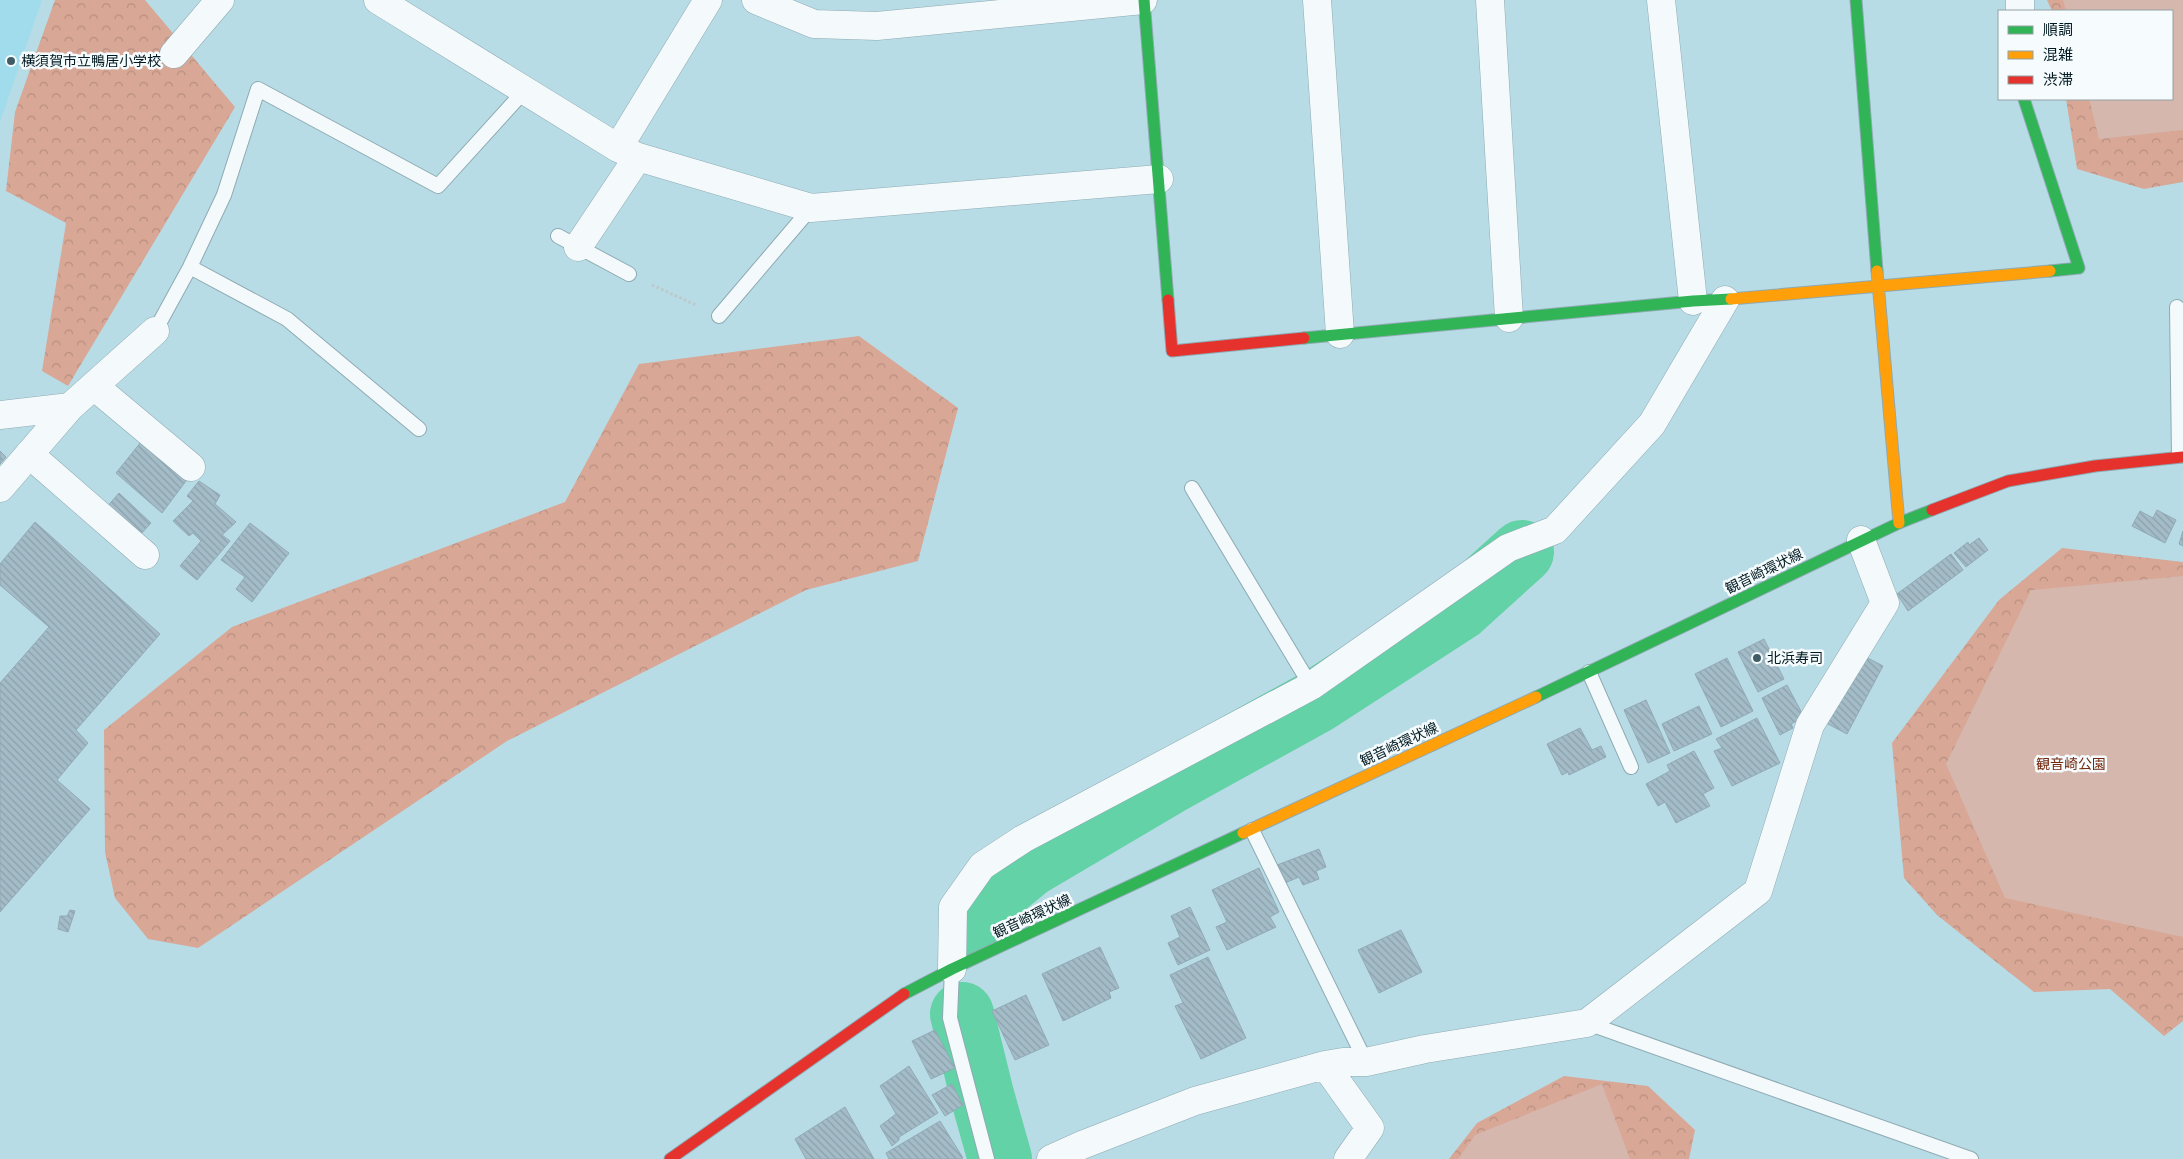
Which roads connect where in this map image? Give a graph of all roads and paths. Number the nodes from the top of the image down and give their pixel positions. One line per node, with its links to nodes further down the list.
1 (220, 0): 10 (street)
2 (378, 0): 11 (street)
3 (708, 0): 13 (street)
4 (756, 0): 5 (street)
5 (1143, 0): 14 (street)
6 (1317, 0): 26 (street)
7 (1490, 0): 24 (street)
8 (1661, 0): 21 (street)
9 (1856, 0): 19 (street)
10 (174, 54)
11 (524, 90): 13 (street); 17 (lane)
12 (2024, 100): 19 (street)
13 (628, 152): 15 (street); 16 (street)
14 (1159, 179): 15 (street); 26 (street)
15 (811, 208): 23 (lane)
16 (568, 242): 18 (lane)
17 (190, 267): 25 (lane); 30 (lane)
18 (629, 274): 23 (path)
19 (1878, 286): 20 (street); 36 (street)
20 (1725, 300): 21 (street); 40 (street)
21 (1693, 301): 24 (street)
22 (2177, 307): 32 (lane)
23 (719, 316)
24 (1509, 318): 26 (street)
25 (155, 331): 27 (street)
26 (1340, 334)
27 (94, 386): 28 (street); 33 (street)
28 (70, 407): 29 (street); 31 (street)
29 (0, 415)
30 (419, 429)
31 (29, 454): 34 (street); 38 (street)
32 (2181, 456): 36 (street, 観音崎環状線)
33 (191, 467)
34 (0, 488)
35 (1192, 488): 40 (lane)
36 (1899, 523): 37 (street, 観音崎環状線)
37 (1861, 540): 39 (street, 観音崎環状線); 44 (street)
38 (145, 555)
39 (1589, 672): 41 (lane); 42 (street, 観音崎環状線)
40 (1311, 686): 43 (street)
41 (1631, 767)
42 (1252, 830): 43 (street, 観音崎環状線); 45 (lane)
43 (952, 969): 47 (street, 観音崎環状線); 48 (lane)
44 (1587, 1023): 45 (street); 51 (lane)
45 (1366, 1062): 46 (street)
46 (1325, 1065): 49 (street); 50 (street)
47 (670, 1159)
48 (987, 1159)
49 (1051, 1159)
50 (1348, 1159)
51 (1970, 1159)

